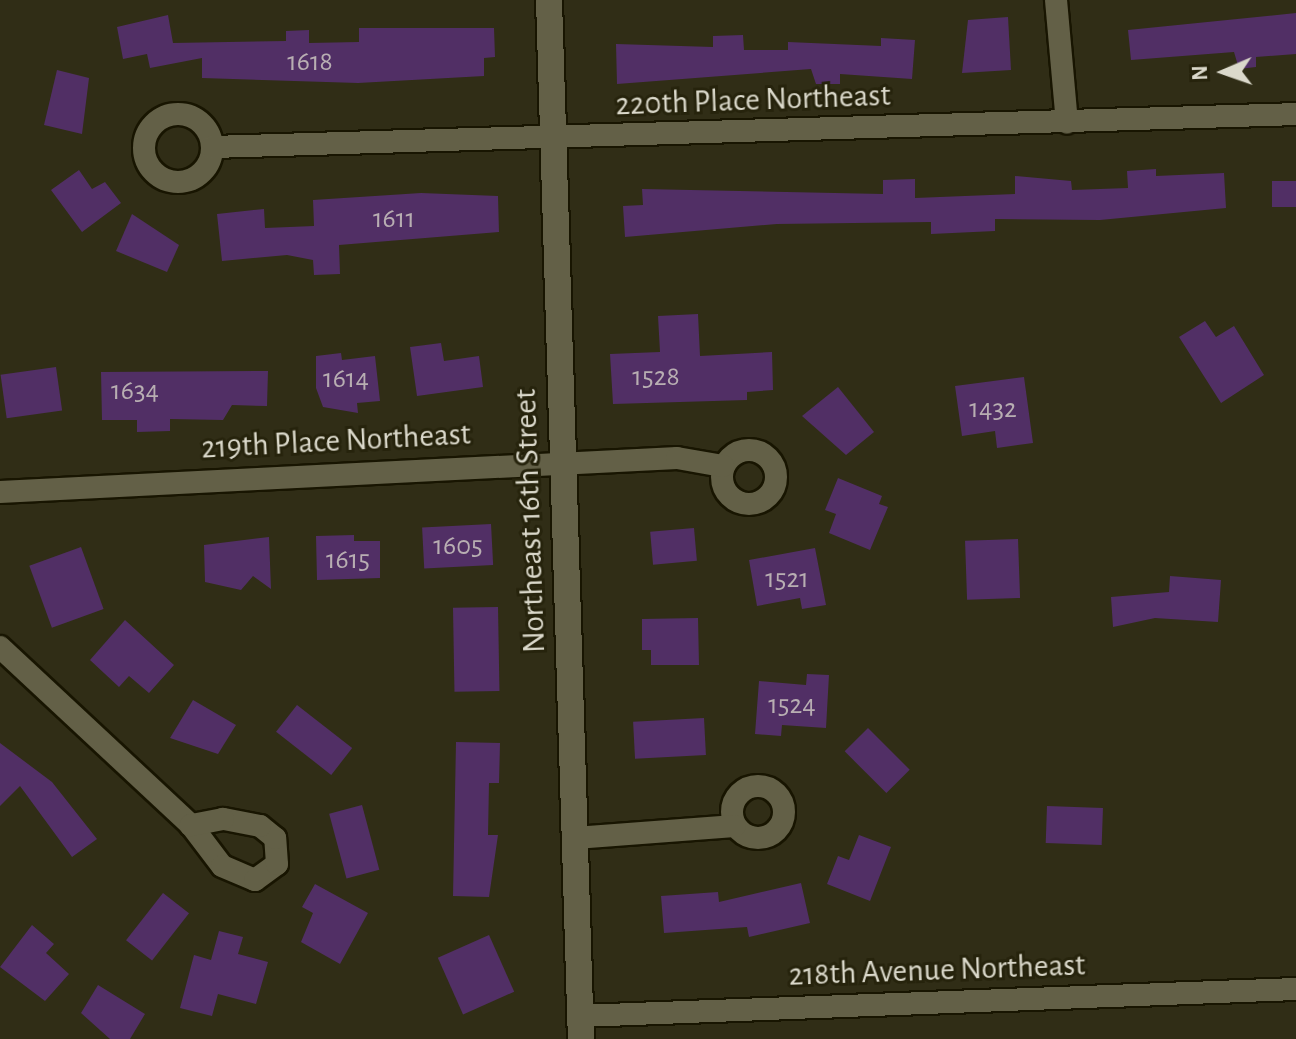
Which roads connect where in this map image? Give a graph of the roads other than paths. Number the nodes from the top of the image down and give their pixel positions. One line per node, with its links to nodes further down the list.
1 (549, 0): 5 (street, Northeast 16th Street)
2 (1056, 0): 4 (street)
3 (1296, 114): 4 (street, 220th Place Northeast)
4 (1067, 123): 5 (street, 220th Place Northeast)
5 (554, 138): 6 (street, 220th Place Northeast); 7 (street, Northeast 16th Street)
6 (212, 147)
7 (561, 463): 8 (street, 219th Place Northeast); 9 (street, 219th Place Northeast); 13 (street, Northeast 16th Street)
8 (723, 466)
9 (0, 492)
10 (0, 647): 11 (street)
11 (191, 825)
12 (735, 826): 13 (street)
13 (575, 838): 15 (street, Northeast 16th Street)
14 (1296, 989): 15 (street, 218th Avenue Northeast)
15 (580, 1027)

